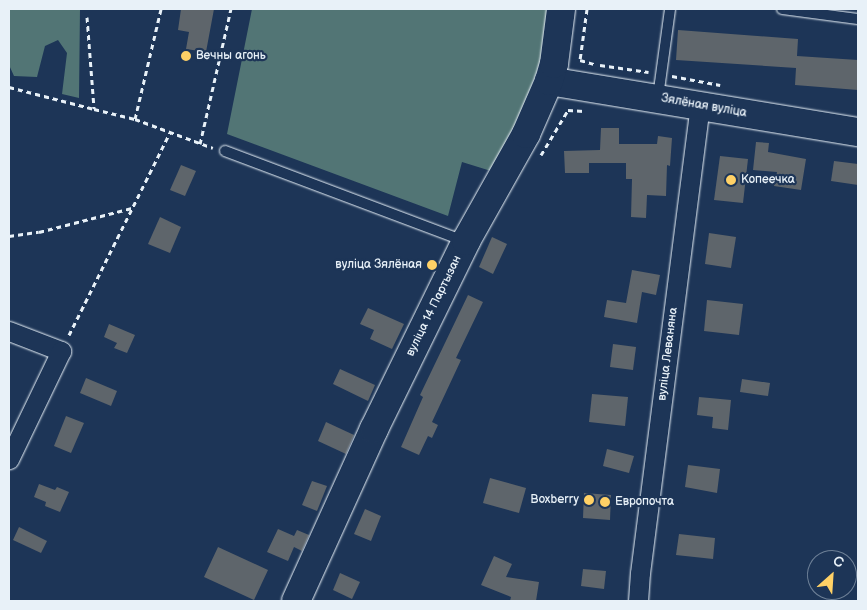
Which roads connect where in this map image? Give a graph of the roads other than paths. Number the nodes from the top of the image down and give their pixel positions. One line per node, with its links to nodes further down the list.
1 (561, 9): 5 (main road, вуліца 14 Партызан)
2 (670, 9): 6 (lane)
3 (782, 9): 4 (lane)
4 (858, 19)
5 (549, 81): 6 (main road, Зялёная вуліца); 10 (main road, вуліца 14 Партызан)
6 (658, 98): 7 (main road, Зялёная вуліца)
7 (700, 106): 8 (main road, Зялёная вуліца); 14 (street, вуліца Леваняна)
8 (858, 132)
9 (225, 151): 10 (lane)
10 (466, 241): 13 (main road, вуліца 14 Партызан)
11 (9, 331): 12 (street)
12 (9, 459)
13 (296, 601)
14 (638, 601)

